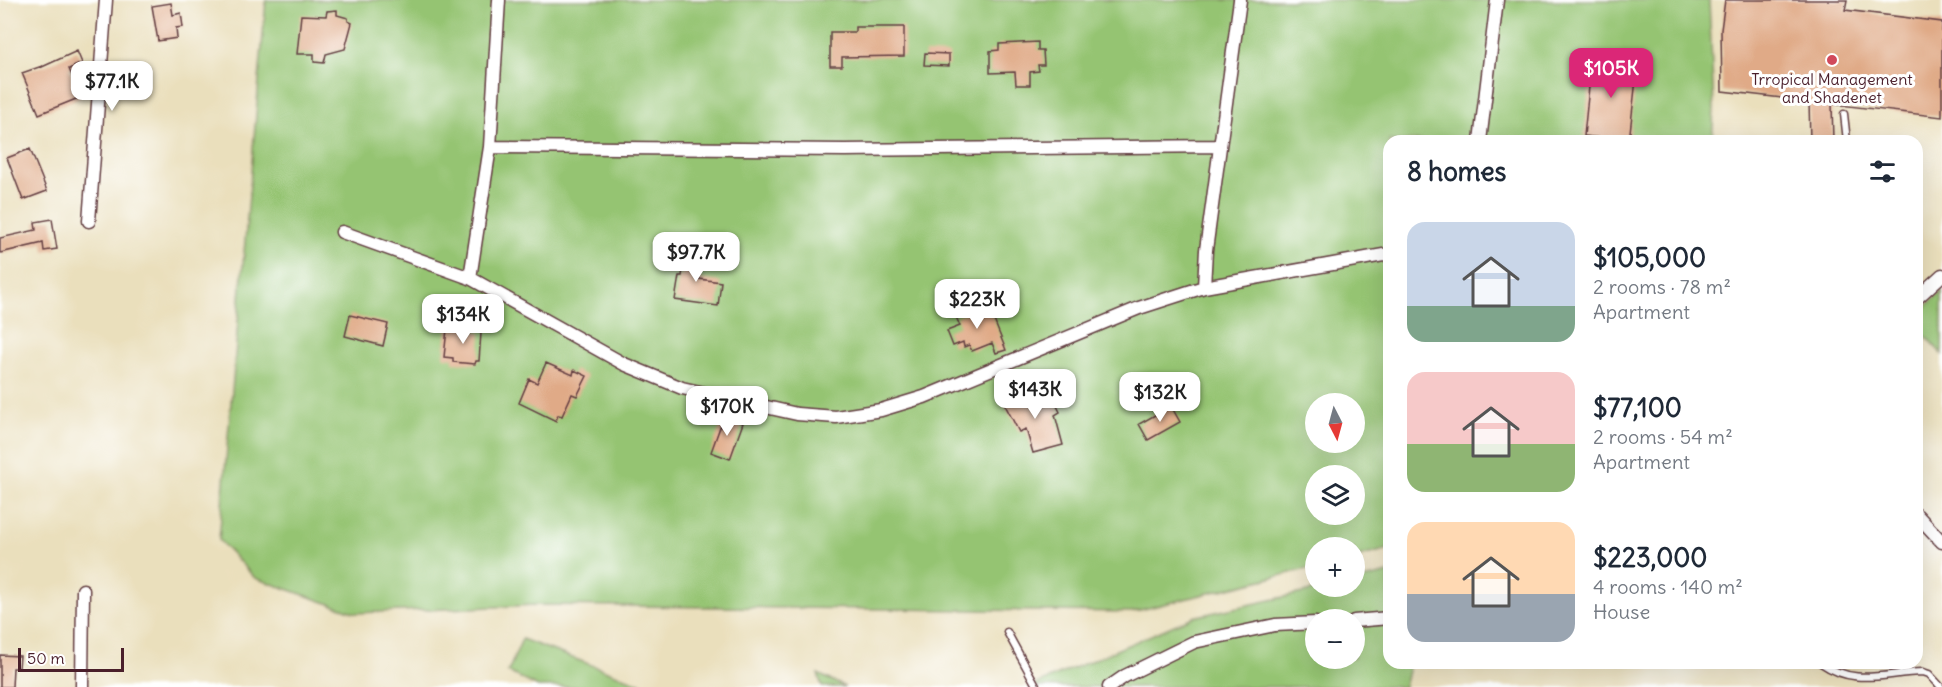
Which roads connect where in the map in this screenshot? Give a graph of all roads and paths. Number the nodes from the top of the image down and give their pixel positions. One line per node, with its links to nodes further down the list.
1 (106, 0): 10 (street)
2 (499, 0): 9 (street)
3 (1240, 0): 8 (street)
4 (1497, 0): 6 (street)
5 (1844, 114): 7 (lane)
6 (1481, 135)
7 (1846, 135)
8 (1220, 146): 9 (street); 15 (street)
9 (490, 147): 14 (street)
10 (89, 221)
11 (342, 232): 14 (street)
12 (1383, 255): 15 (street)
13 (1942, 275): 16 (street)
14 (470, 278): 15 (street)
15 (1204, 286)
16 (1923, 292)
17 (1923, 522): 18 (street)
18 (1942, 542)
19 (83, 590): 25 (street)
20 (1383, 619): 21 (street)
21 (1365, 620)
22 (1305, 624): 27 (street)
23 (1007, 633): 26 (lane)
24 (1829, 669): 28 (lane)
25 (83, 687)
26 (1037, 687)
27 (1109, 687)
28 (1941, 687)

